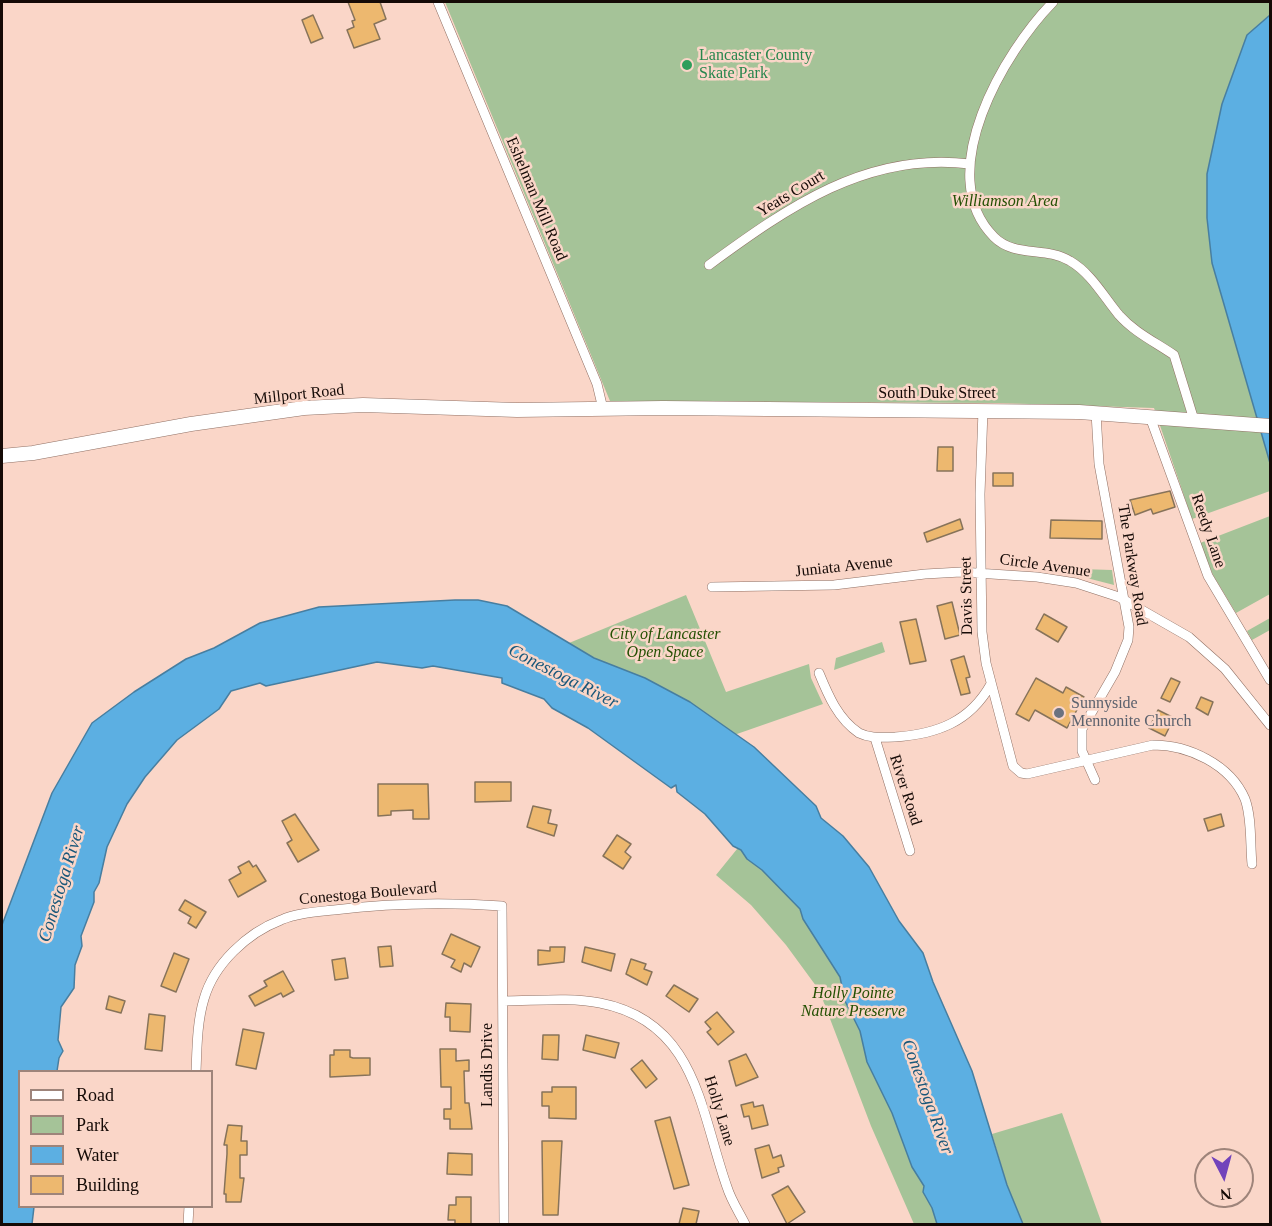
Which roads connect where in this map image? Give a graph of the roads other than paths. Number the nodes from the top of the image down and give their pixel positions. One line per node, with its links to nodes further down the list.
1 (438, 2): 5 (street, Eshelman Mill Road)
2 (1053, 2): 3 (street)
3 (970, 164): 4 (street, Yeats Court); 9 (street)
4 (709, 265)
5 (603, 409): 6 (main road, South Duke Street); 11 (main road, Millport Road)
6 (982, 410): 7 (main road, South Duke Street); 12 (street, Davis Street)
7 (1096, 413): 8 (main road, South Duke Street); 14 (street, The Parkway Road)
8 (1150, 417): 9 (main road, South Duke Street); 16 (street, Reedy Lane)
9 (1194, 420): 10 (main road, South Duke Street)
10 (1270, 426)
11 (2, 456)
12 (979, 572): 13 (street, Juniata Avenue); 14 (street, Circle Avenue); 17 (street, Davis Street)
13 (712, 588)
14 (1125, 601): 18 (street, Circle Avenue); 20 (street, The Parkway Road)
15 (819, 673): 19 (street)
16 (1270, 680)
17 (991, 684): 19 (street); 20 (street, Davis Street)
18 (1270, 725)
19 (875, 738): 22 (street, River Road)
20 (1087, 759): 21 (street, The Parkway Road); 23 (street)
21 (1095, 780)
22 (910, 851)
23 (1252, 864)
24 (502, 906): 25 (street, Landis Drive); 26 (street, Conestoga Boulevard)
25 (503, 1001): 29 (street, Landis Drive); 30 (street, Holly Lane)
26 (196, 1070)
27 (189, 1208): 28 (street)
28 (188, 1224)
29 (504, 1224)
30 (745, 1224)

